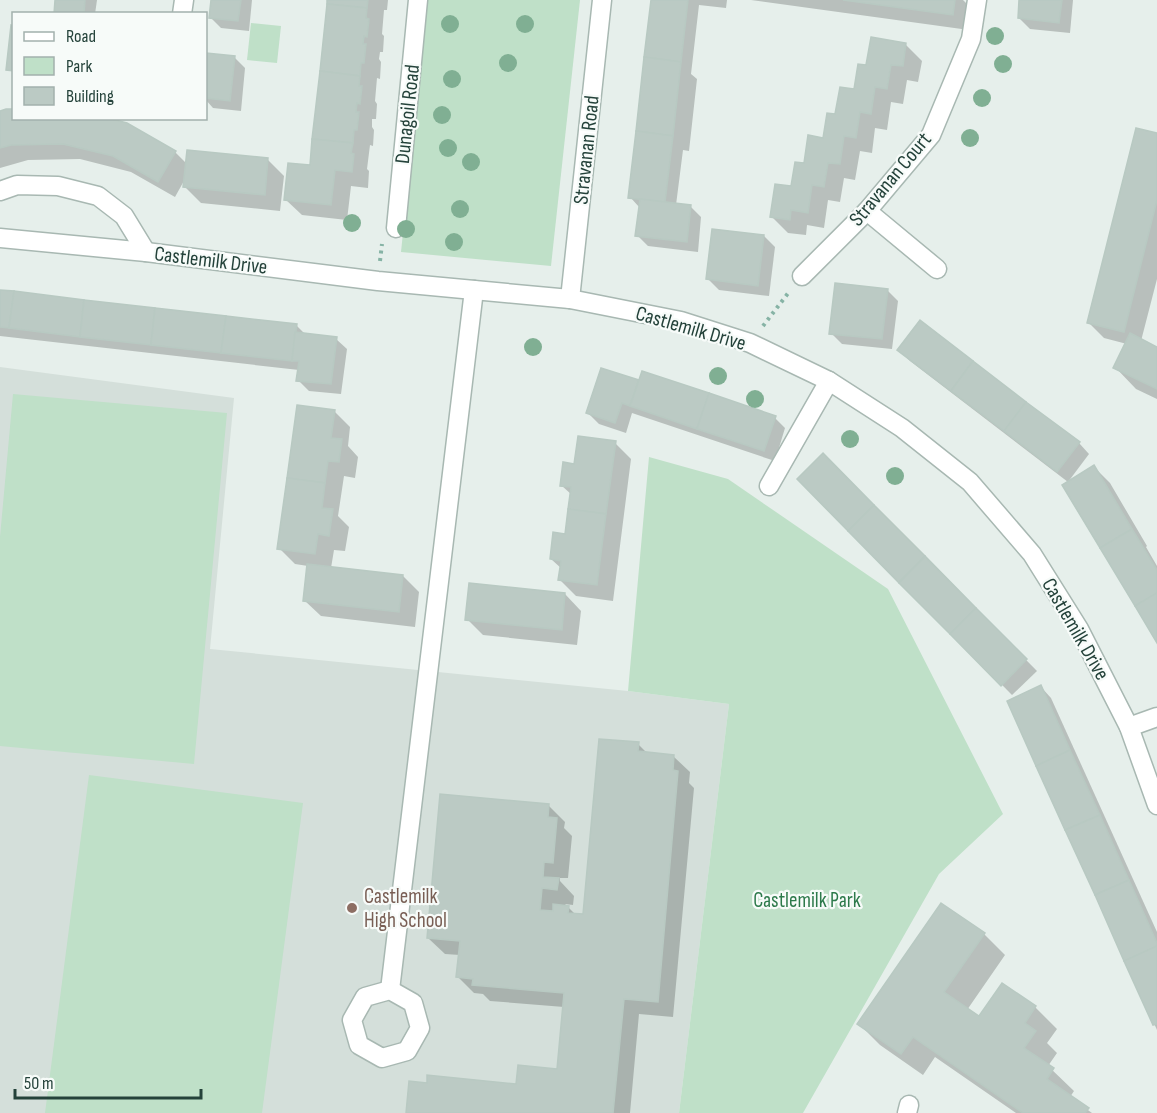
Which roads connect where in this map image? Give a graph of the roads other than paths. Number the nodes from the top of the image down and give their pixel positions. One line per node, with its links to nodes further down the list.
1 (418, 0): 6 (street, Dunagoil Road)
2 (602, 0): 12 (street, Stravanan Road)
3 (977, 0): 5 (street, Stravanan Court)
4 (0, 191): 8 (street)
5 (867, 211): 9 (street); 10 (street, Stravanan Court)
6 (396, 228)
7 (0, 238): 8 (street, Castlemilk Drive)
8 (146, 252): 11 (street, Castlemilk Drive)
9 (937, 268)
10 (802, 276)
11 (474, 291): 12 (street, Castlemilk Drive); 18 (street)
12 (570, 299): 13 (street, Castlemilk Drive)
13 (829, 381): 14 (street); 16 (street, Castlemilk Drive)
14 (769, 486)
15 (1157, 717): 16 (street)
16 (1129, 727): 17 (street, Castlemilk Drive)
17 (1157, 805)
18 (390, 990)

